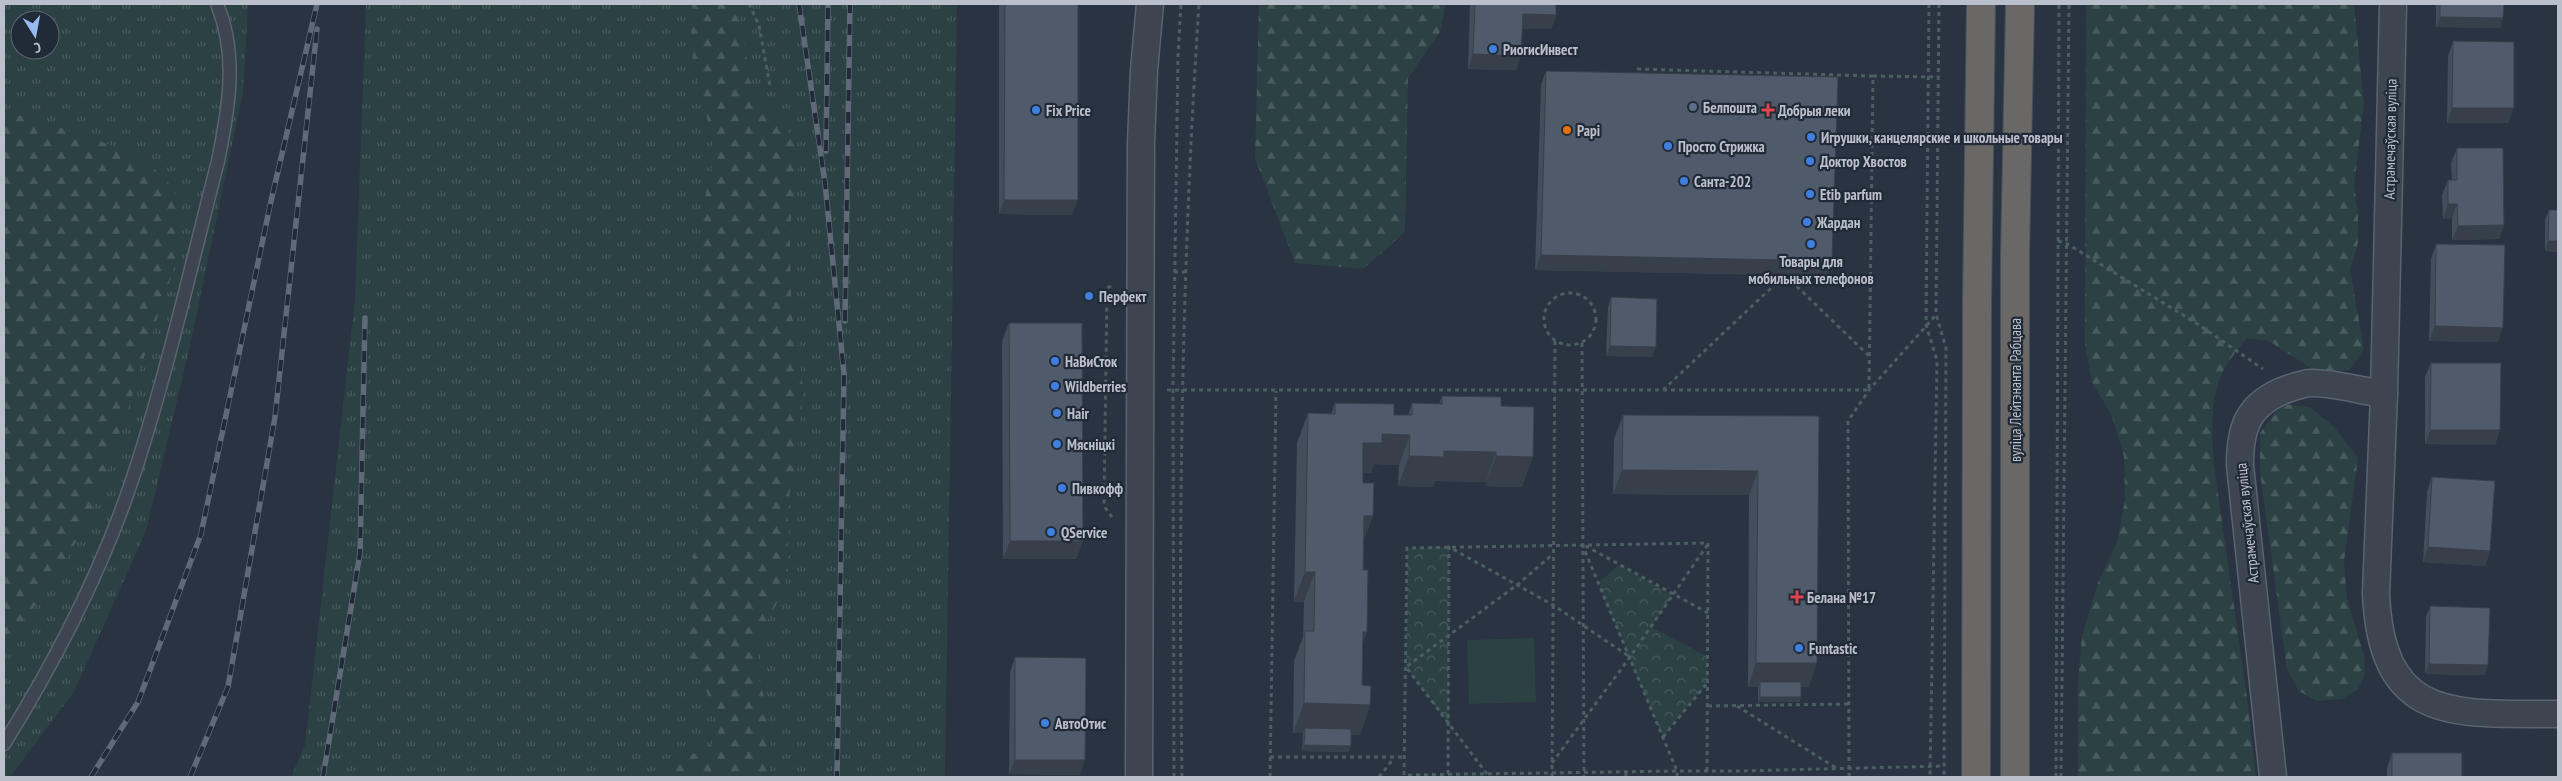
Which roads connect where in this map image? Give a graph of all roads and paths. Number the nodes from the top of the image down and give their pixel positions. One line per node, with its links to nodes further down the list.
1 (217, 4): 60 (lane)
2 (749, 4): 19 (path)
3 (1150, 4): 36 (street)
4 (1181, 4): 22 (path)
5 (1199, 4): 23 (path)
6 (1929, 4): 15 (path)
7 (1939, 4): 16 (path)
8 (1981, 4): 89 (highway)
9 (2020, 4): 90 (highway, вуліца Лейтэнанта Рабцава)
10 (2059, 4): 20 (path)
11 (2069, 4): 21 (path)
12 (2393, 4): 38 (street, Астрамечаўская вуліца)
13 (1790, 73): 14 (path); 17 (path); 18 (path)
14 (1873, 76): 15 (path); 28 (path)
15 (1929, 77): 16 (path); 25 (path)
16 (1939, 77): 24 (path)
17 (1637, 78)
18 (1789, 81)
19 (770, 86)
20 (2058, 241): 21 (path); 91 (path)
21 (2066, 243): 29 (path); 92 (path)
22 (1174, 272): 23 (path); 30 (path)
23 (1186, 272): 31 (path)
24 (1936, 314): 25 (path); 66 (path)
25 (1926, 325): 35 (path); 65 (path)
26 (1555, 340): 27 (path); 27 (path); 32 (path)
27 (1582, 343): 33 (path)
28 (1870, 357): 34 (path); 35 (path)
29 (2290, 388): 38 (street, Астрамечаўская вуліца); 93 (street, Астрамечаўская вуліца)
30 (1173, 390): 31 (path); 36 (path); 78 (path)
31 (1181, 390): 37 (path); 79 (path)
32 (1554, 390): 33 (path); 37 (path); 41 (path)
33 (1581, 390): 34 (path); 40 (path)
34 (1662, 390): 35 (path)
35 (1869, 390): 53 (path)
36 (1141, 391): 77 (street)
37 (1276, 391): 61 (path)
38 (2384, 394): 56 (street, Астрамечаўская вуліца)
39 (1708, 543): 40 (path); 45 (path); 47 (path)
40 (1582, 544): 41 (path); 45 (path); 48 (path); 50 (path)
41 (1553, 545): 42 (path); 43 (path)
42 (1449, 547): 44 (path); 49 (path); 51 (path)
43 (1553, 554): 44 (path); 46 (path)
44 (1517, 585): 46 (path); 49 (path)
45 (1673, 595): 47 (path); 50 (path)
46 (1553, 605): 48 (path); 64 (path)
47 (1708, 613): 52 (path)
48 (1582, 625): 50 (path); 57 (path)
49 (1449, 634): 51 (path); 58 (path)
50 (1630, 657): 57 (path); 59 (path)
51 (1406, 667): 58 (path); 63 (path)
52 (1708, 682): 54 (path); 59 (path)
53 (1849, 704): 55 (path); 67 (path)
54 (1708, 706): 55 (path); 71 (path)
55 (1737, 706): 68 (path)
56 (2558, 714)
57 (1583, 720): 64 (path); 72 (path)
58 (1449, 724): 74 (path); 75 (path)
59 (1663, 737): 70 (path)
60 (4, 744)
61 (1270, 757): 62 (path); 80 (path)
62 (1394, 757): 63 (path); 81 (path)
63 (1404, 757): 74 (path)
64 (1552, 763): 76 (path)
65 (1930, 766): 66 (path); 67 (path); 87 (path)
66 (1944, 766): 88 (path)
67 (1849, 768): 68 (path); 86 (path)
68 (1837, 769): 69 (path)
69 (1739, 770): 71 (path); 85 (path)
70 (1677, 771): 71 (path); 73 (path); 84 (path)
71 (1707, 771)
72 (1584, 772): 73 (path); 76 (path); 82 (path)
73 (1626, 772): 83 (path)
74 (1448, 774): 75 (path)
75 (1487, 774): 76 (path)
76 (1552, 775)
77 (1139, 777)
78 (1174, 777)
79 (1182, 777)
80 (1270, 777)
81 (1379, 777)
82 (1584, 777)
83 (1626, 777)
84 (1677, 777)
85 (1736, 777)
86 (1849, 777)
87 (1930, 777)
88 (1944, 777)
89 (1976, 777)
90 (2016, 777)
91 (2056, 777)
92 (2061, 777)
93 (2273, 777)

